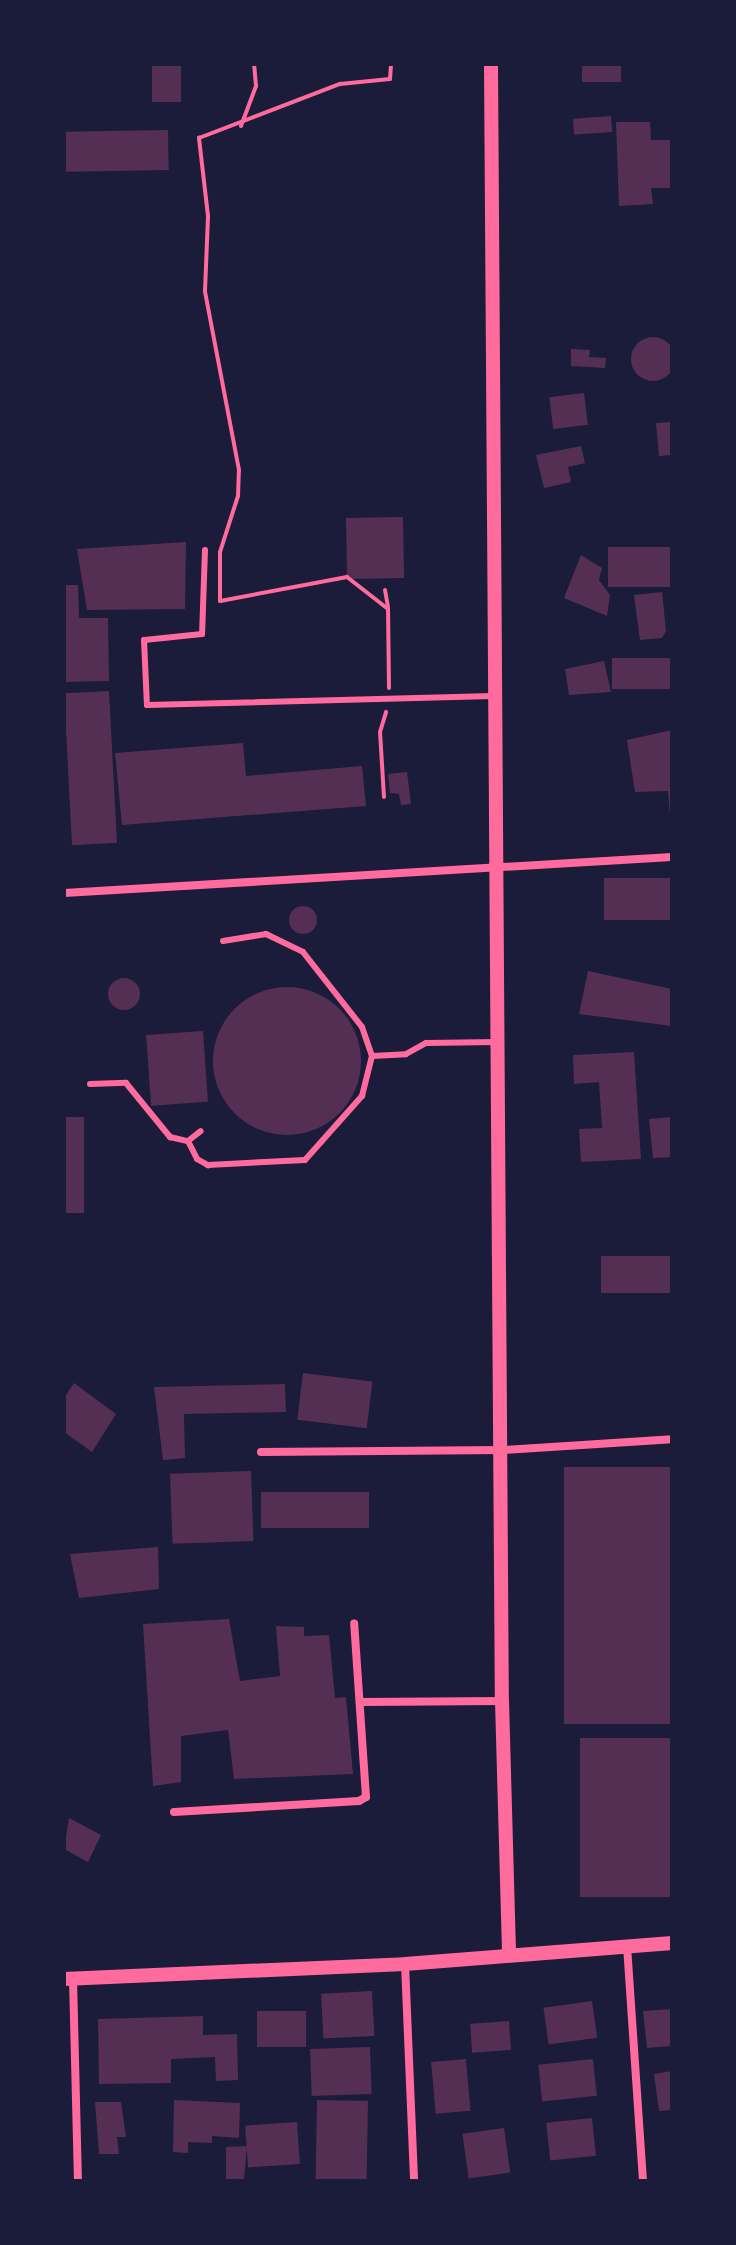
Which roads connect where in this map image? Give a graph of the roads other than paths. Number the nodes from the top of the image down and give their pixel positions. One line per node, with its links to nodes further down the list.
1 (491, 64): 3 (street)
2 (205, 550): 3 (lane)
3 (496, 696): 5 (street)
4 (672, 857): 5 (street)
5 (497, 864): 6 (street); 8 (street)
6 (64, 893)
7 (223, 941): 9 (lane)
8 (499, 1042): 9 (lane); 14 (street)
9 (372, 1056): 12 (lane)
10 (90, 1084): 12 (lane)
11 (201, 1131): 12 (lane)
12 (188, 1141)
13 (672, 1439): 14 (street)
14 (504, 1450): 15 (street); 17 (street)
15 (261, 1452)
16 (354, 1623): 18 (street)
17 (502, 1701): 18 (street); 22 (street)
18 (361, 1702): 19 (street)
19 (174, 1812)
20 (672, 1943): 21 (street)
21 (627, 1946): 22 (street); 27 (street)
22 (509, 1953): 23 (street)
23 (405, 1964): 24 (street); 26 (street)
24 (68, 1979): 25 (street)
25 (78, 2181)
26 (414, 2181)
27 (643, 2181)

